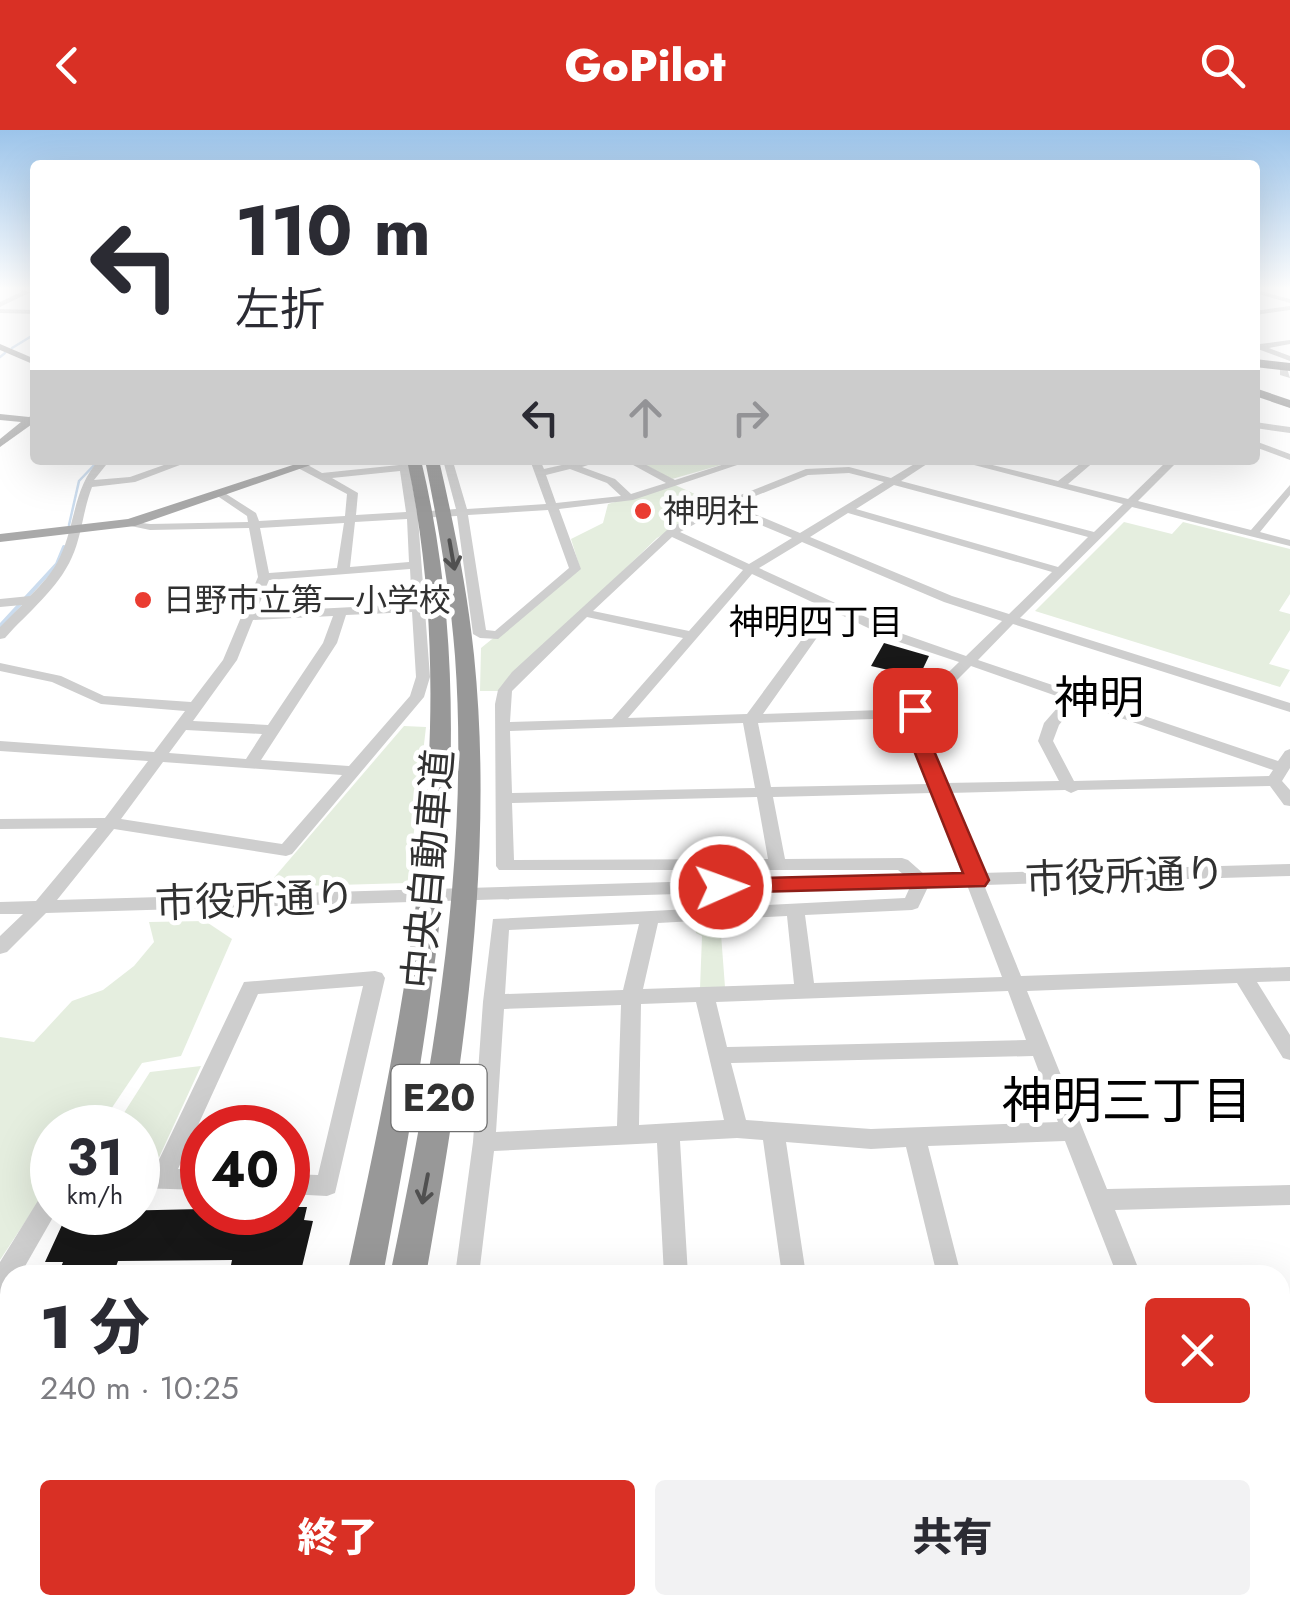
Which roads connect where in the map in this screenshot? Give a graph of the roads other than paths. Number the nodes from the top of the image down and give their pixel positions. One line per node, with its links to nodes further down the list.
1 (1260, 363): 2 (highway)
2 (1289, 367)
3 (1260, 392): 4 (highway)
4 (1290, 402)
5 (30, 418): 7 (main road)
6 (1290, 418): 9 (street)
7 (0, 419)
8 (30, 421): 13 (main road)
9 (1260, 422)
10 (1260, 424): 11 (street)
11 (1290, 433): 12 (street)
12 (1260, 434)
13 (0, 444)
14 (1260, 446): 15 (street)
15 (1290, 457)
16 (99, 465): 36 (street)
17 (174, 465): 36 (street)
18 (305, 465): 31 (main road)
19 (394, 465): 34 (street)
20 (407, 465): 47 (street)
21 (408, 465): 106 (highway, 中央自動車道 / E20)
22 (443, 465): 106 (highway, 中央自動車道 / E20, one-way to 106)
23 (444, 465): 46 (street)
24 (576, 465): 32 (street)
25 (639, 465): 37 (street)
26 (732, 465): 37 (street)
27 (921, 465): 35 (street)
28 (979, 465): 38 (street)
29 (1086, 465): 38 (street)
30 (1169, 465): 43 (street)
31 (302, 466): 34 (street); 40 (main road)
32 (572, 466): 33 (street); 41 (street)
33 (537, 467): 44 (street)
34 (318, 477): 48 (street)
35 (896, 482): 42 (street); 45 (street); 55 (street)
36 (86, 484): 51 (street)
37 (676, 484): 41 (street)
38 (1060, 486): 43 (street)
39 (1290, 488): 53 (street)
40 (220, 493): 49 (main road); 50 (street)
41 (629, 498): 44 (street)
42 (729, 502): 52 (street); 54 (street)
43 (1130, 503): 53 (street); 55 (street)
44 (551, 507): 46 (street); 65 (street)
45 (848, 510): 54 (street); 61 (street)
46 (462, 512): 47 (street); 65 (street)
47 (412, 515): 48 (street); 58 (street)
48 (348, 520): 50 (street); 60 (street)
49 (130, 523): 50 (street); 51 (main road)
50 (254, 525): 62 (street)
51 (76, 530): 56 (main road); 63 (street)
52 (671, 532): 59 (street); 69 (street)
53 (1253, 534): 57 (street)
54 (807, 535): 59 (street); 70 (street)
55 (1096, 536): 61 (street)
56 (0, 538)
57 (1290, 543)
58 (414, 565): 60 (street); 67 (street)
59 (751, 568): 66 (street); 73 (street)
60 (344, 571): 62 (street)
61 (1060, 571): 70 (street)
62 (264, 577): 71 (street)
63 (25, 600): 64 (street); 72 (street)
64 (0, 603)
65 (477, 603): 67 (street)
66 (832, 607): 74 (street); 81 (street)
67 (419, 609): 68 (street); 90 (street)
68 (340, 611): 71 (street); 85 (street)
69 (584, 613): 73 (street); 84 (street)
70 (1013, 615): 74 (street); 76 (street); 79 (street)
71 (249, 616): 78 (street)
72 (3, 628)
73 (692, 636): 82 (street)
74 (968, 661): 77 (street); 80 (street)
75 (0, 667): 78 (street)
76 (1290, 695)
77 (1074, 697): 89 (street); 91 (street)
78 (195, 707): 83 (street)
79 (1290, 708)
80 (912, 713): 81 (street); 92 (street)
81 (750, 721): 82 (street); 93 (street)
82 (614, 724): 84 (street)
83 (182, 725): 85 (street); 87 (street)
84 (504, 727): 94 (street)
85 (273, 730): 88 (street)
86 (0, 746): 87 (street)
87 (158, 760): 88 (street); 96 (street)
88 (250, 764): 90 (street)
89 (1282, 768): 91 (street); 95 (street)
90 (354, 772): 96 (street)
91 (1071, 788): 92 (street)
92 (942, 790): 93 (street); 100 (street)
93 (764, 794): 94 (street); 98 (street)
94 (504, 798): 98 (street)
95 (1290, 800)
96 (110, 823): 97 (street); 102 (street)
97 (0, 824)
98 (778, 862): 101 (street)
99 (1290, 870): 100 (street, 市役所通り)
100 (977, 880): 101 (street, 市役所通り); 110 (street)
101 (921, 882): 102 (street, 市役所通り); 104 (street)
102 (42, 906): 103 (street, 市役所通り); 107 (street)
103 (0, 908)
104 (795, 908): 105 (street); 111 (street)
105 (650, 917): 113 (street); 114 (street)
106 (443, 921): 133 (highway, 中央自動車道 / E20); 134 (highway, 中央自動車道 / E20, one-way to 134)
107 (0, 948)
108 (1290, 974): 109 (street)
109 (1242, 976): 110 (street); 116 (street)
110 (1017, 984): 111 (street); 115 (street)
111 (805, 991): 112 (street)
112 (704, 995): 113 (street); 117 (street)
113 (630, 997): 114 (street); 124 (street)
114 (494, 1002): 126 (street)
115 (1042, 1048): 117 (street); 122 (street)
116 (1290, 1052)
117 (720, 1055): 120 (street)
118 (189, 1105): 128 (street)
119 (180, 1121): 127 (street)
120 (737, 1129): 121 (street); 123 (street)
121 (774, 1132): 125 (street); 137 (street)
122 (1074, 1132): 125 (street); 130 (street)
123 (668, 1133): 124 (street); 136 (street)
124 (628, 1135): 126 (street)
125 (915, 1137): 138 (street)
126 (484, 1142): 135 (street)
127 (160, 1159)
128 (310, 1185)
129 (1290, 1195): 130 (street)
130 (1100, 1200): 139 (street)
131 (30, 1235): 132 (street)
132 (12, 1265)
133 (366, 1265)
134 (410, 1265)
135 (467, 1265)
136 (675, 1265)
137 (793, 1265)
138 (947, 1265)
139 (1125, 1265)

